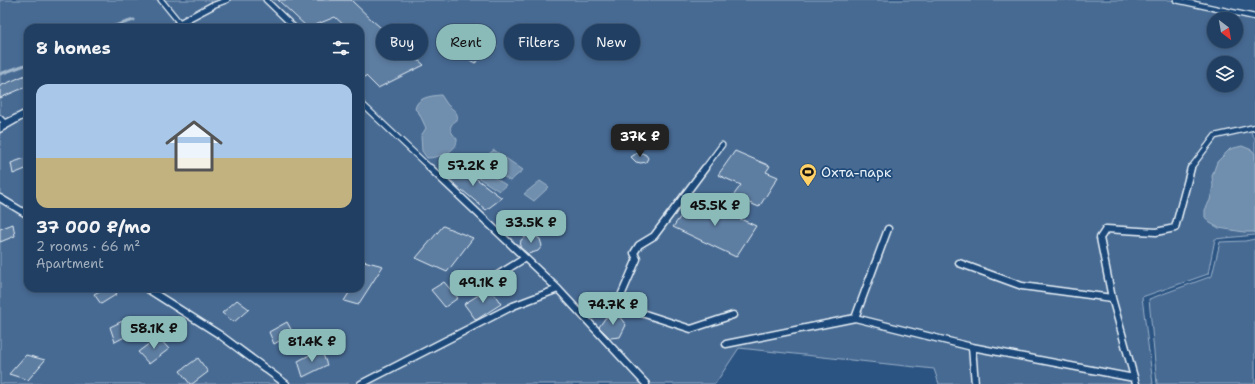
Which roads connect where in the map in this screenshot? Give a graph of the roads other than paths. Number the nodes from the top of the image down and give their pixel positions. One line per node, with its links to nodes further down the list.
1 (161, 0): 7 (lane)
2 (227, 0): 5 (lane)
3 (266, 0): 9 (lane)
4 (1176, 0): 6 (lane)
5 (211, 6): 7 (street)
6 (1255, 17)
7 (179, 22): 8 (street)
8 (176, 24)
9 (291, 24)
10 (364, 106): 18 (lane)
11 (24, 114): 12 (street)
12 (2, 123)
13 (1255, 127): 23 (lane)
14 (722, 146): 24 (lane)
15 (0, 198): 16 (lane)
16 (24, 213)
17 (888, 229): 27 (lane)
18 (525, 258): 20 (lane); 21 (lane)
19 (959, 263): 23 (lane)
20 (480, 286)
21 (558, 289): 25 (lane); 32 (lane)
22 (152, 292): 31 (lane)
23 (1112, 298): 30 (lane)
24 (617, 305): 25 (lane); 26 (lane)
25 (583, 314): 33 (lane)
26 (733, 315)
27 (855, 318): 28 (lane); 29 (lane)
28 (726, 344)
29 (972, 347): 30 (lane); 34 (lane)
30 (1135, 381)
31 (286, 384)
32 (361, 384)
33 (646, 384)
34 (975, 384)

